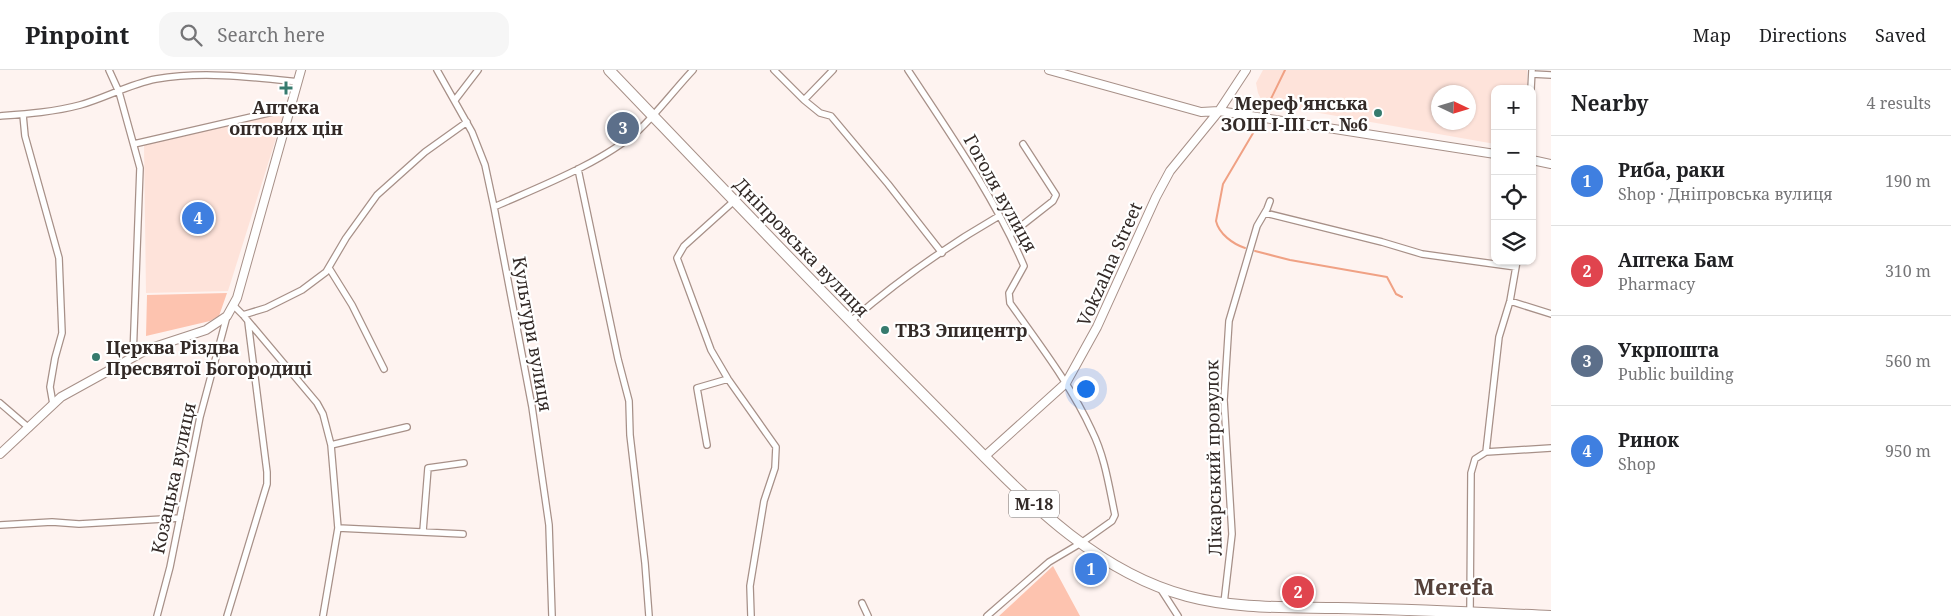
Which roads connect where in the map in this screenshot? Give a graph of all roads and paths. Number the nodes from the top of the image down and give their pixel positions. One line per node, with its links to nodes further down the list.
1 (109, 70): 16 (street)
2 (301, 70): 14 (street)
3 (437, 70): 17 (street, Культури вулиця)
4 (478, 70): 17 (street)
5 (609, 70): 22 (highway, Дніпровська вулиця / М-18)
6 (693, 70): 22 (street)
7 (774, 70): 18 (street)
8 (833, 70): 18 (street)
9 (908, 70): 35 (street, Гоголя вулиця)
10 (1049, 70): 20 (street)
11 (1246, 70): 20 (street, Vokzalna Street)
12 (1532, 72): 13 (street); 15 (street)
13 (1551, 75)
14 (298, 82): 16 (street); 19 (street)
15 (1531, 85)
16 (119, 92): 21 (street); 25 (street)
17 (455, 100): 24 (street, Культури вулиця)
18 (804, 100): 37 (street)
19 (290, 108): 25 (street); 42 (street)
20 (1219, 112): 27 (street); 51 (street, Vokzalna Street)
21 (23, 114): 23 (street); 53 (street)
22 (652, 115): 30 (street); 31 (highway, Дніпровська вулиця / М-18)
23 (0, 116)
24 (467, 122): 33 (street, Культури вулиця); 40 (street)
25 (134, 144): 48 (street)
26 (1023, 144): 36 (street)
27 (1491, 153)
28 (1536, 161): 29 (street)
29 (1551, 164)
30 (578, 169): 33 (street); 78 (street)
31 (734, 201): 46 (highway, Дніпровська вулиця / М-18); 50 (street)
32 (1270, 201): 34 (street, Лікарський провулок)
33 (494, 207): 77 (street, Культури вулиця)
34 (1265, 214): 38 (street); 71 (street, Лікарський провулок)
35 (999, 216): 36 (street, Гоголя вулиця); 37 (street)
36 (1011, 234): 51 (street, Гоголя вулиця)
37 (942, 253): 46 (street)
38 (1491, 261)
39 (1516, 265): 41 (street)
40 (329, 268): 43 (street); 49 (street)
41 (1510, 302): 44 (street); 59 (street)
42 (233, 305): 43 (street); 45 (street)
43 (243, 314): 47 (street)
44 (1551, 314)
45 (227, 316): 48 (street); 63 (street, Козацька вулиця)
46 (851, 321): 61 (highway, Дніпровська вулиця / М-18)
47 (248, 322): 56 (street); 75 (street)
48 (133, 357): 53 (street)
49 (384, 369)
50 (728, 379): 57 (street); 79 (street)
51 (1066, 383): 61 (street, Vokzalna Street); 68 (street)
52 (0, 403): 55 (street)
53 (53, 404): 55 (street)
54 (407, 427): 56 (street)
55 (29, 428): 60 (street)
56 (331, 445): 65 (street)
57 (707, 445)
58 (1551, 448): 59 (street)
59 (1486, 452): 72 (street)
60 (0, 454)
61 (984, 456): 68 (highway, Дніпровська вулиця / М-18)
62 (464, 463): 66 (street)
63 (180, 518): 64 (street); 74 (street, Козацька вулиця)
64 (0, 525)
65 (338, 528): 66 (street); 76 (street)
66 (423, 531): 67 (street)
67 (463, 534)
68 (1081, 544): 69 (highway, Дніпровська вулиця / М-18); 81 (street)
69 (1159, 586): 71 (highway, Дніпровська вулиця / М-18); 82 (street)
70 (862, 603): 80 (street)
71 (1224, 603): 73 (highway, Дніпровська вулиця / М-18)
72 (1470, 612): 73 (highway, Дніпровська вулиця / М-18); 83 (highway, Дніпровська вулиця / М-18)
73 (1437, 614)
74 (157, 616)
75 (227, 616)
76 (323, 616)
77 (552, 616)
78 (649, 616)
79 (751, 616)
80 (868, 616)
81 (987, 616)
82 (1178, 616)
83 (1551, 616)

